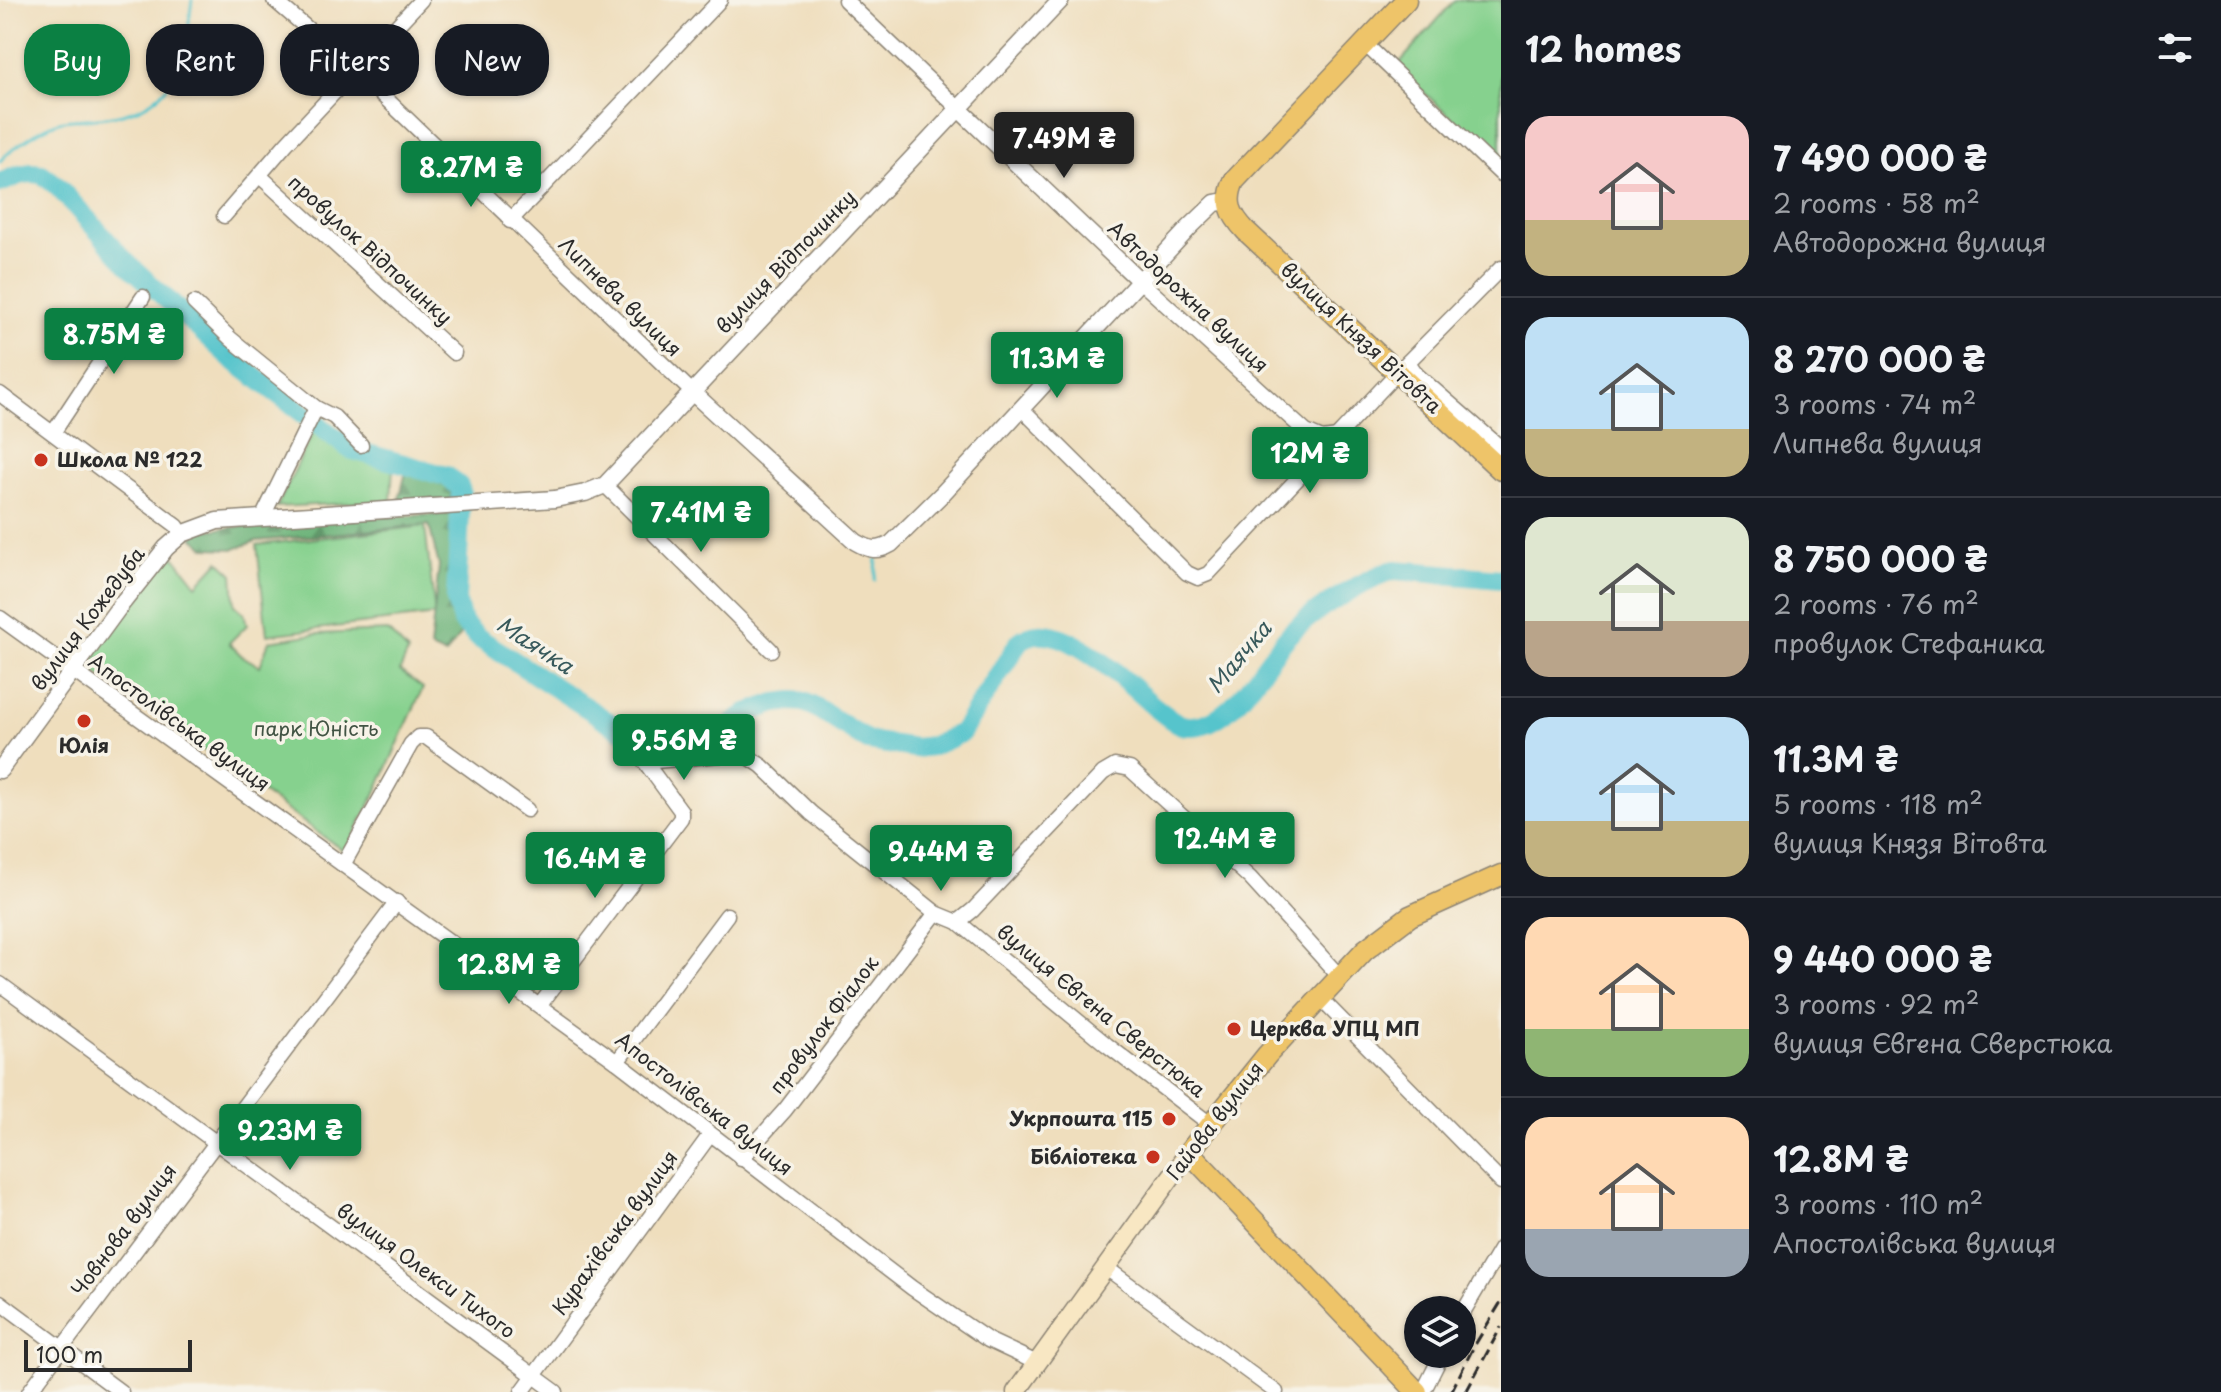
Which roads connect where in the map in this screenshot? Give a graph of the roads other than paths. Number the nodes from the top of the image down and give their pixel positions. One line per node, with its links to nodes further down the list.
1 (274, 0): 7 (street, Липнева вулиця)
2 (421, 0): 8 (street)
3 (720, 0): 17 (street)
4 (845, 0): 12 (street, Автодорожна вулиця)
5 (1061, 0): 12 (street, вулиця Відпочинку)
6 (1406, 0): 9 (main road)
7 (302, 24)
8 (398, 24)
9 (1364, 43): 13 (street); 15 (main road)
10 (331, 96): 14 (street)
11 (383, 96): 17 (street, Липнева вулиця)
12 (959, 109): 19 (street, Автодорожна вулиця); 24 (street, вулиця Відпочинку)
13 (1501, 174)
14 (260, 176): 16 (street); 22 (street, провулок Відпочинку)
15 (1228, 201): 19 (street); 23 (main road, вулиця Князя Вітовта)
16 (224, 216)
17 (510, 221): 24 (street, Липнева вулиця)
18 (1501, 268): 23 (street)
19 (1140, 281): 26 (street); 29 (street, Автодорожна вулиця)
20 (143, 297): 28 (street)
21 (194, 303): 27 (street)
22 (454, 353)
23 (1404, 367): 29 (street); 31 (street); 32 (main road, вулиця Князя Вітовта)
24 (691, 391): 26 (street, Липнева вулиця); 33 (street, вулиця Відпочинку)
25 (0, 394): 28 (street)
26 (1022, 409): 29 (street)
27 (311, 417): 30 (street); 34 (street)
28 (53, 433): 35 (street)
29 (1338, 437)
30 (361, 445)
31 (1501, 448)
32 (1501, 470)
33 (605, 485): 34 (street); 37 (street)
34 (265, 518): 35 (street)
35 (182, 534): 38 (street, вулиця Кожедуба)
36 (0, 618): 38 (street, Апостолівська вулиця)
37 (771, 650)
38 (73, 671): 39 (street, вулиця Кожедуба); 41 (street, Апостолівська вулиця)
39 (0, 770)
40 (527, 810): 41 (street)
41 (343, 865): 43 (street, Апостолівська вулиця)
42 (1501, 875): 47 (main road, Гайова вулиця)
43 (397, 902): 50 (street, Апостолівська вулиця); 54 (street, Човнова вулиця)
44 (936, 913): 46 (street, вулиця Євгена Сверстюка); 50 (street, вулиця Євгена Сверстюка); 56 (street, провулок Фіалок)
45 (727, 915): 51 (street)
46 (958, 922): 47 (street); 52 (street, вулиця Євгена Сверстюка)
47 (1340, 977): 49 (main road, Гайова вулиця)
48 (0, 984): 54 (street, вулиця Олекси Тихого)
49 (1319, 997): 52 (main road, Гайова вулиця); 57 (street)
50 (540, 1005): 51 (street, Апостолівська вулиця)
51 (617, 1062): 53 (street, Апостолівська вулиця)
52 (1210, 1124): 55 (main road, Гайова вулиця)
53 (710, 1135): 56 (street, Апостолівська вулиця); 65 (street, Курахівська вулиця)
54 (216, 1142): 62 (street, Човнова вулиця); 65 (street, вулиця Олекси Тихого)
55 (1189, 1152): 59 (main road, Гайова вулиця); 66 (main road)
56 (741, 1159): 63 (street, Апостолівська вулиця)
57 (1501, 1182)
58 (1501, 1248): 60 (street)
59 (1105, 1267): 63 (main road, Гайова вулиця); 72 (street)
60 (1473, 1296)
61 (0, 1302): 62 (street)
62 (60, 1348): 67 (street, Човнова вулиця); 68 (street)
63 (1037, 1363): 71 (main road, Гайова вулиця)
64 (1431, 1368): 66 (street)
65 (534, 1376): 69 (street, Курахівська вулиця); 70 (street, вулиця Олекси Тихого)
66 (1415, 1387)
67 (29, 1392)
68 (121, 1392)
69 (522, 1392)
70 (556, 1392)
71 (1016, 1392)
72 (1276, 1392)

